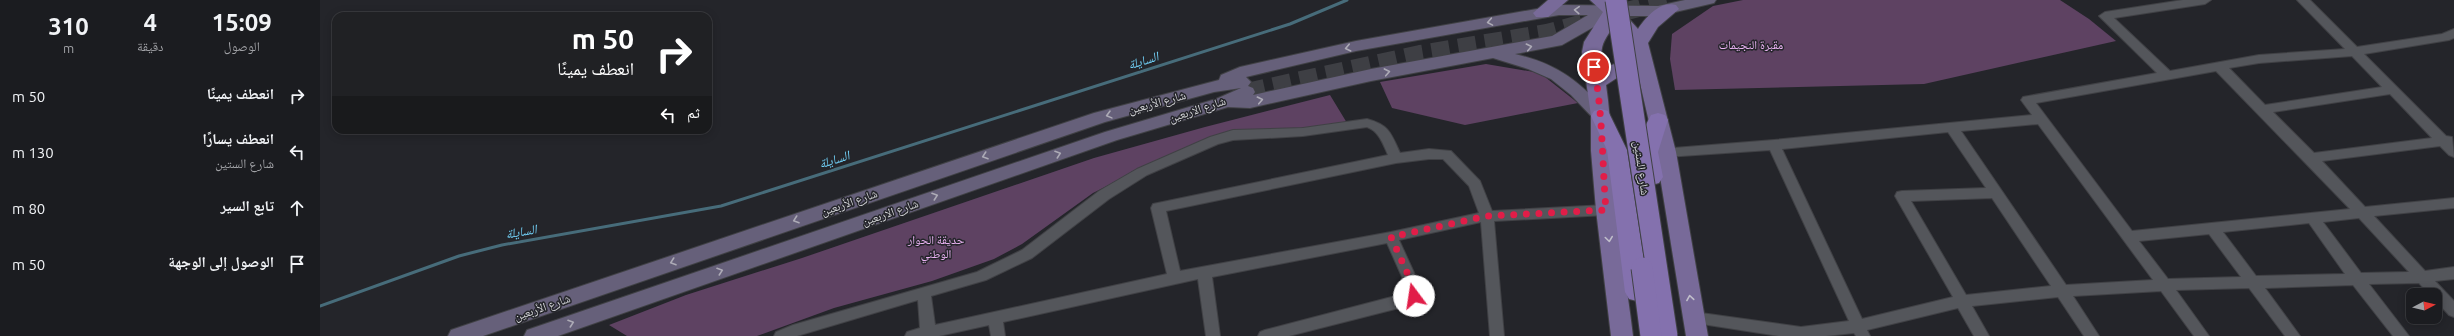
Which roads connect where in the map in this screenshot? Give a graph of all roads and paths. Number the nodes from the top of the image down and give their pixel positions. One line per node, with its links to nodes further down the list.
1 (1559, 0): 9 (main road)
2 (1629, 0): 7 (main road)
3 (1650, 0): 8 (main road)
4 (1708, 0): 8 (main road)
5 (2205, 0): 17 (street)
6 (2303, 0): 14 (street)
7 (1610, 2): 8 (main road); 9 (main road, one-way to 9); 11 (main road); 12 (main road); 19 (main road); 71 (highway, شارع الستين, bridge); 72 (highway, شارع الستين, bridge)
8 (1670, 9): 12 (main road)
9 (1542, 13): 11 (main road); 20 (main road, one-way to 20)
10 (2451, 36): 13 (street); 14 (street)
11 (1567, 37): 15 (main road, one-way to 11)
12 (1639, 43): 18 (main road, شارع الستين)
13 (2454, 47)
14 (2353, 52): 16 (street); 22 (street)
15 (1493, 54): 23 (main road, one-way to 15); 25 (main road)
16 (2220, 67): 17 (street); 24 (street)
17 (2168, 76): 26 (street)
18 (1646, 78): 19 (main road); 27 (main road, شارع الستين)
19 (1597, 83): 25 (main road)
20 (1214, 86): 21 (main road, شارع الأربعين); 37 (main road, شارع الأربعين, one-way to 37)
21 (1245, 87): 23 (main road, شارع الاربعين)
22 (2392, 90): 24 (street); 29 (street)
23 (1222, 102): 43 (main road, شارع الاربعين, one-way to 23)
24 (2264, 109): 34 (street)
25 (1601, 116): 38 (main road); 70 (highway)
26 (2041, 119): 28 (street); 45 (street)
27 (1658, 120): 31 (main road, شارع الستين); 73 (highway)
28 (1952, 128): 30 (street); 35 (street)
29 (2448, 140): 32 (street); 34 (street)
30 (1774, 146): 31 (street); 60 (street)
31 (1666, 152): 58 (main road, شارع الستين, one-way to 31)
32 (2454, 152)
33 (1396, 158): 40 (street); 49 (street); 54 (street)
34 (2311, 158): 39 (street)
35 (1996, 193): 53 (street); 55 (street)
36 (2454, 203): 39 (street)
37 (825, 210): 43 (main road); 61 (main road, شارع الأربعين, one-way to 61)
38 (1606, 210): 40 (street); 69 (main road, one-way to 69)
39 (2363, 213): 41 (street); 48 (street)
40 (1487, 216): 44 (street); 68 (street)
41 (2312, 218): 42 (street); 50 (street)
42 (2214, 229): 45 (street); 51 (street)
43 (831, 232): 62 (main road, شارع الاربعين, one-way to 43)
44 (1391, 237): 46 (street); 67 (street)
45 (2129, 237): 52 (street)
46 (1204, 272): 49 (street); 66 (street)
47 (2454, 273): 48 (street)
48 (2422, 277): 50 (street); 56 (street)
49 (1175, 278): 57 (street)
50 (2357, 279): 51 (street); 78 (street)
51 (2252, 283): 52 (street); 77 (street)
52 (2164, 285): 53 (street); 76 (street)
53 (2063, 291): 55 (street); 75 (street)
54 (924, 294): 59 (street); 63 (street)
55 (1962, 301): 60 (street); 74 (street)
56 (2454, 311)
57 (995, 318): 59 (street); 65 (street)
58 (1695, 327): 60 (street)
59 (928, 331): 64 (street)
60 (1861, 331)
61 (458, 336)
62 (534, 336)
63 (781, 336)
64 (912, 336)
65 (998, 336)
66 (1213, 336)
67 (1265, 336)
68 (1497, 336)
69 (1622, 336)
70 (1643, 336)
71 (1651, 336)
72 (1667, 336)
73 (1677, 336)
74 (1982, 336)
75 (2092, 336)
76 (2202, 336)
77 (2293, 336)
78 (2402, 336)

